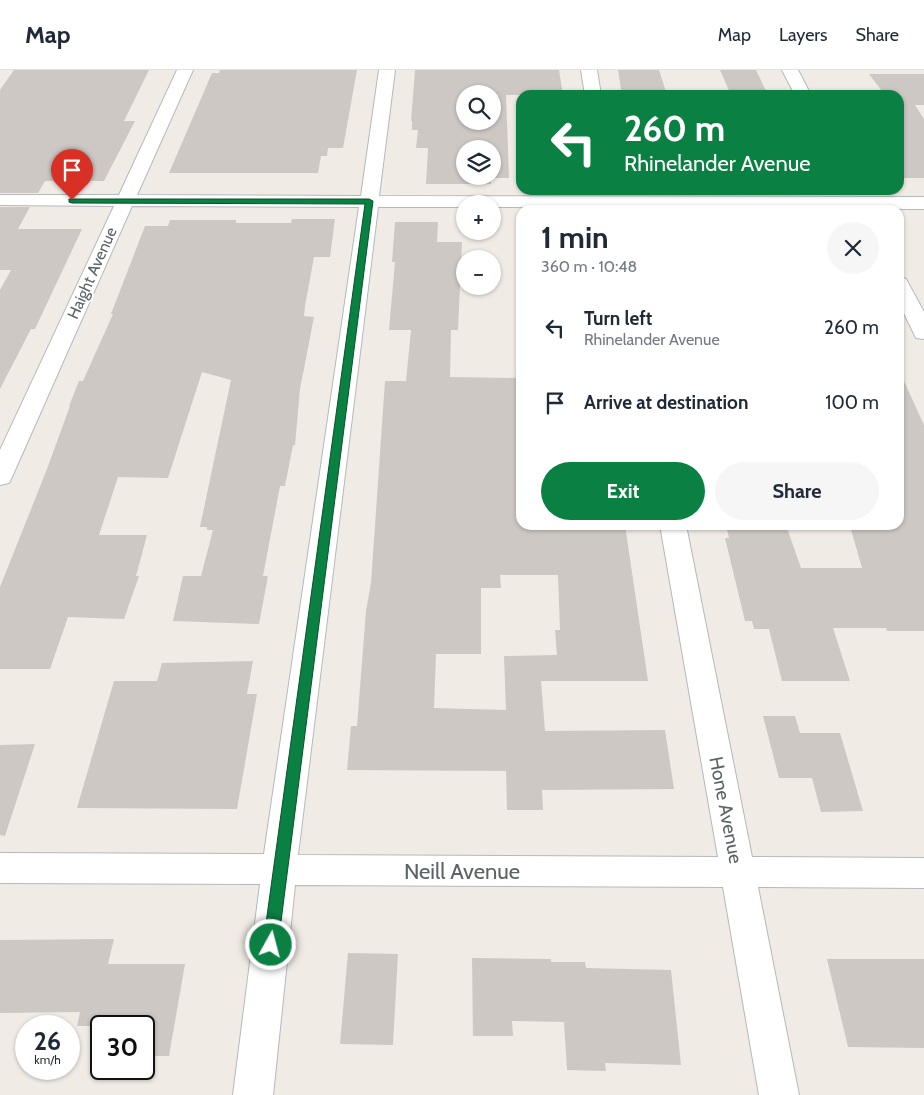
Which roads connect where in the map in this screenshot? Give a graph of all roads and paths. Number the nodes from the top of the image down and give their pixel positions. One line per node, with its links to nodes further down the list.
1 (185, 70): 8 (street, Haight Avenue)
2 (387, 70): 9 (street)
3 (589, 70): 5 (street)
4 (790, 70): 6 (street)
5 (592, 90)
6 (800, 90)
7 (0, 200): 8 (street)
8 (125, 201): 9 (street); 15 (street, Haight Avenue)
9 (369, 201): 10 (street); 18 (street)
10 (613, 201): 11 (street)
11 (857, 201): 12 (street)
12 (924, 203)
13 (904, 293): 14 (street)
14 (924, 333)
15 (0, 477)
16 (674, 530): 19 (street, Hone Avenue)
17 (0, 868): 18 (street, Neill Avenue)
18 (280, 870): 19 (street, Neill Avenue); 21 (street)
19 (738, 873): 20 (street, Neill Avenue); 22 (street, Hone Avenue)
20 (924, 873)
21 (253, 1095)
22 (779, 1095)

